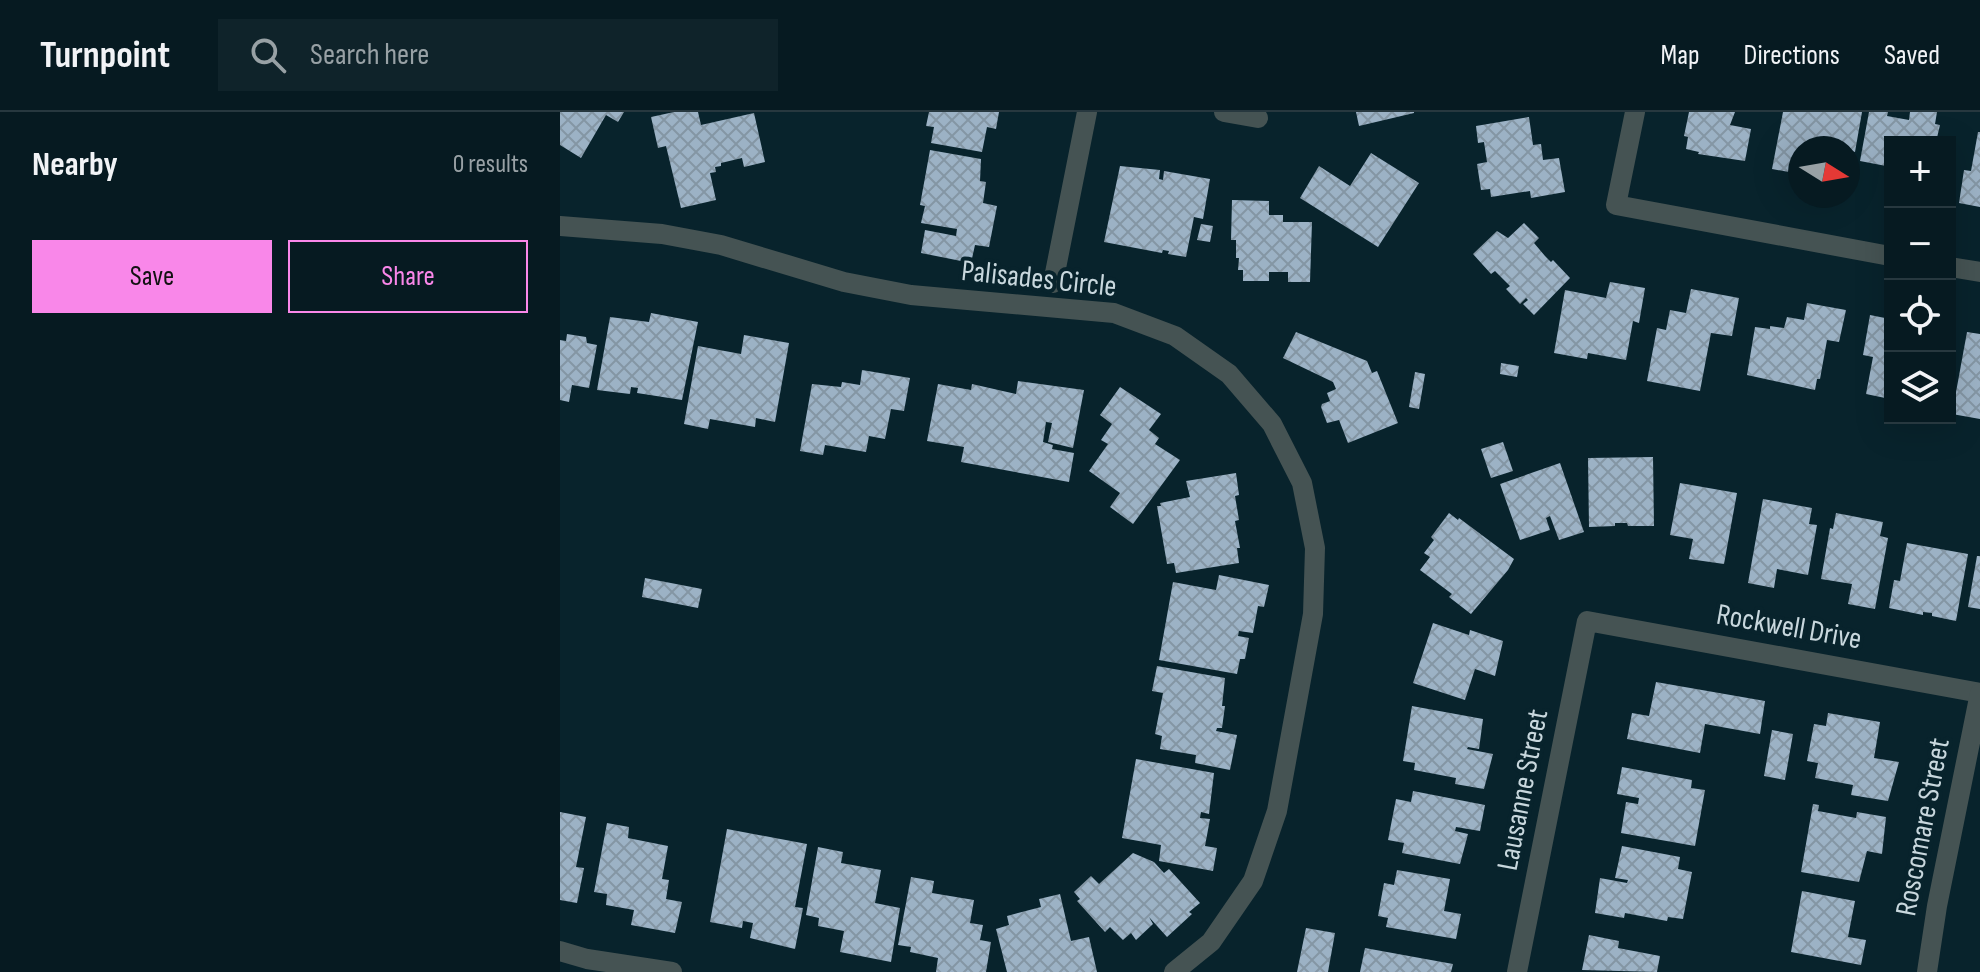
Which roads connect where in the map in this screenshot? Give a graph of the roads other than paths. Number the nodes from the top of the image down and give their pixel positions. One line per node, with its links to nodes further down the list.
1 (1087, 112): 9 (street)
2 (1224, 112): 4 (street)
3 (1635, 112): 6 (street)
4 (1258, 118)
5 (560, 226): 14 (street, Palisades Circle)
6 (1884, 255)
7 (1956, 268): 8 (street)
8 (1980, 272)
9 (1053, 283)
10 (1587, 621): 11 (street, Rockwell Drive); 15 (street, Lausanne Street)
11 (1980, 693): 16 (street, Roscomare Street)
12 (560, 951): 13 (street)
13 (672, 972)
14 (1174, 972)
15 (1517, 972)
16 (1927, 972)

